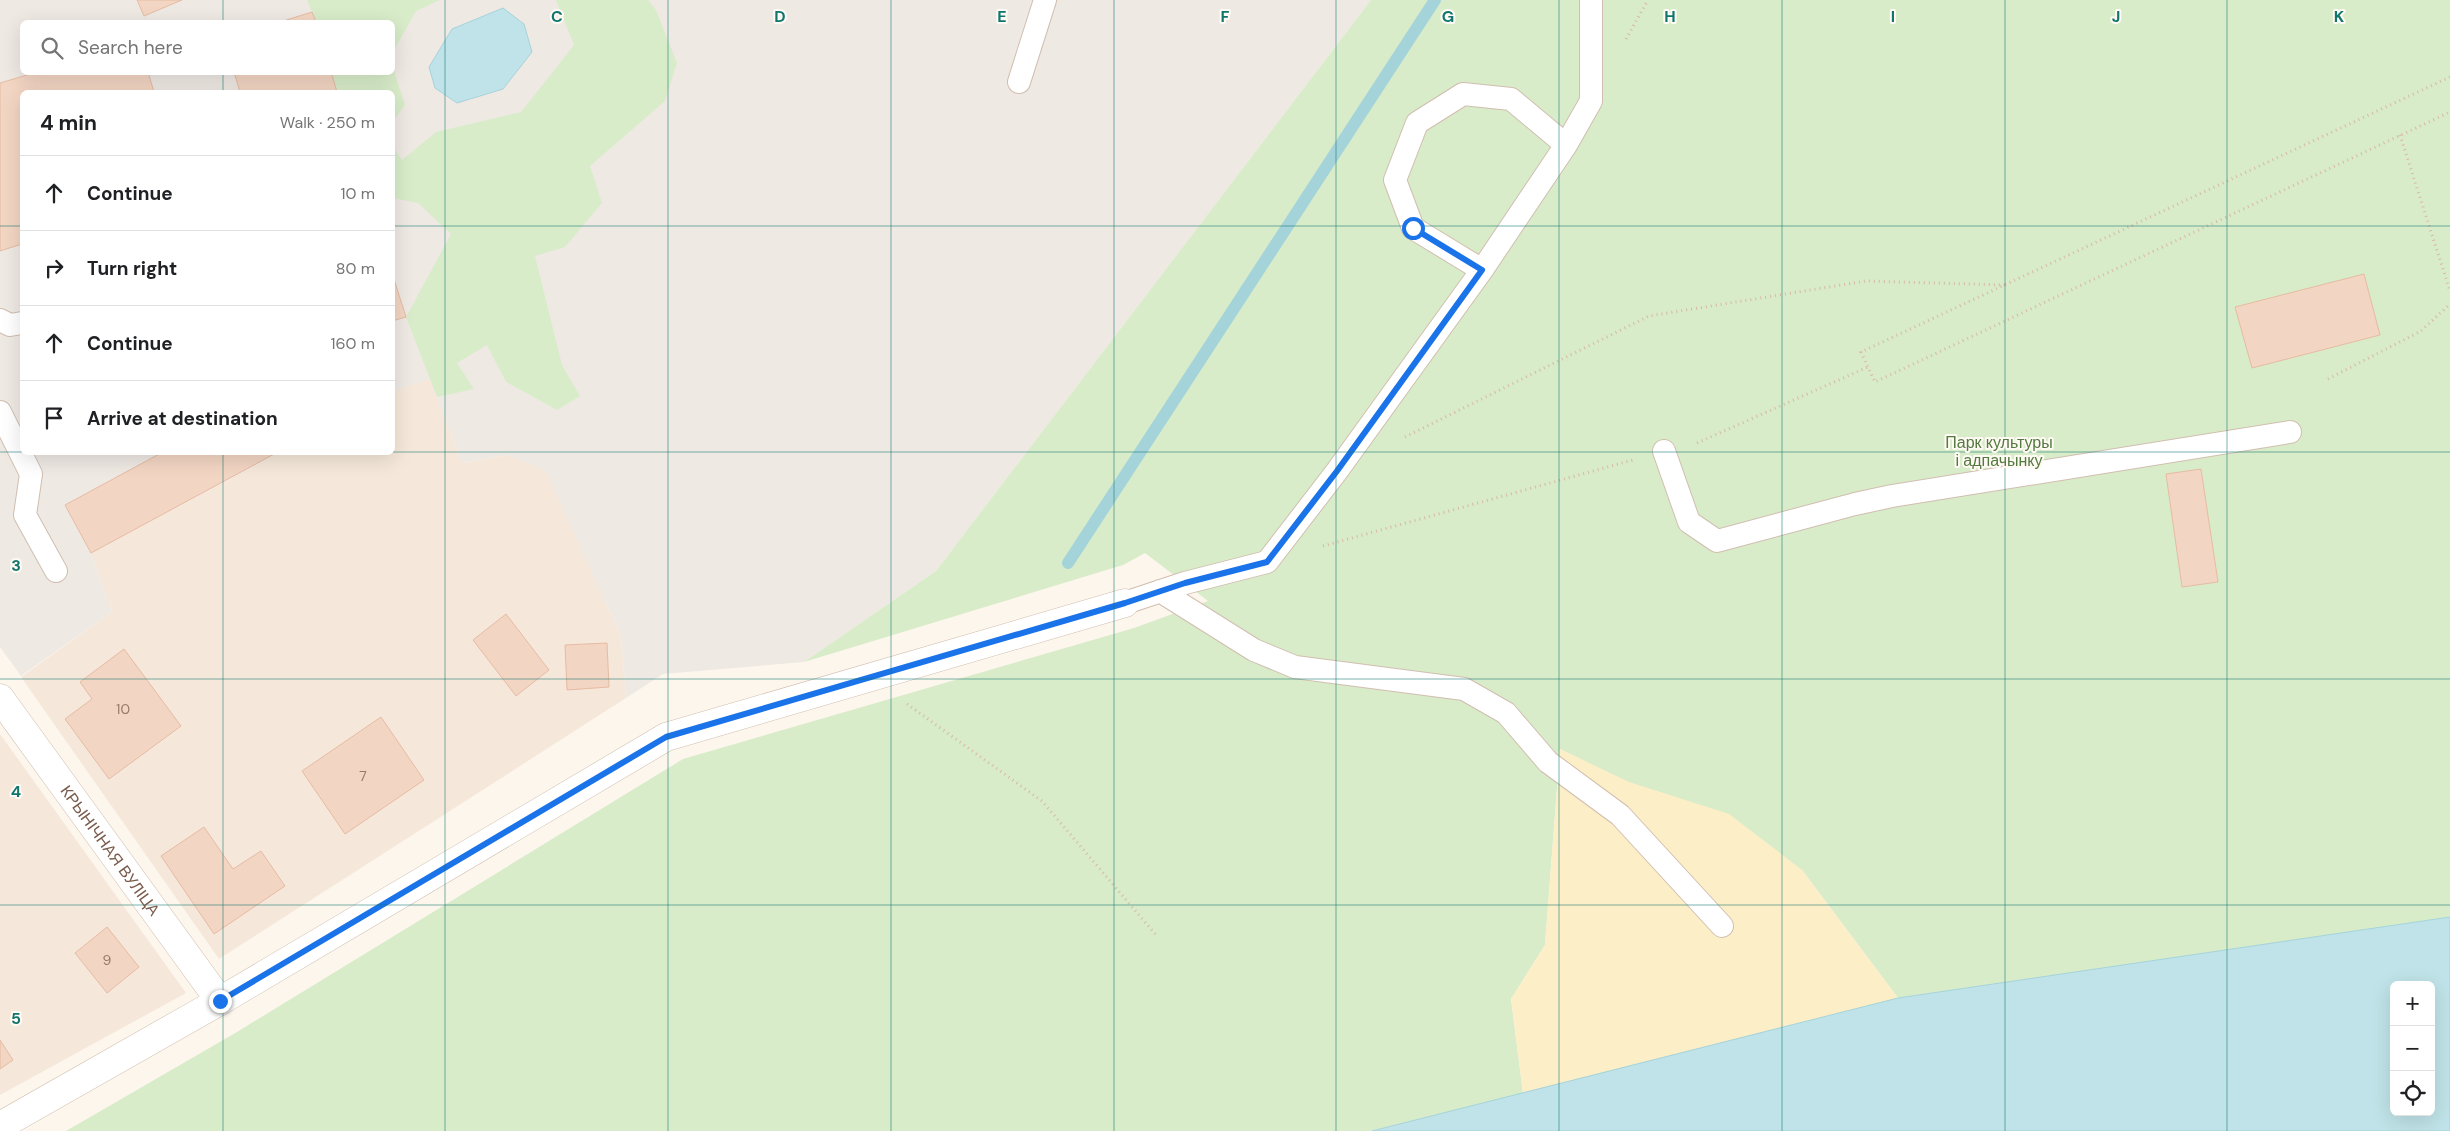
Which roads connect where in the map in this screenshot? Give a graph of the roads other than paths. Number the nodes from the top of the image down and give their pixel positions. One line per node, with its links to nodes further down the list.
1 (1045, 0): 3 (lane)
2 (1592, 0): 4 (lane)
3 (1019, 82)
4 (1566, 145): 5 (lane); 5 (lane)
5 (1482, 270): 14 (lane)
6 (0, 320): 7 (lane)
7 (20, 322)
8 (0, 412): 10 (lane)
9 (2290, 432): 11 (lane)
10 (20, 452)
11 (1664, 452)
12 (22, 455): 13 (lane)
13 (56, 571)
14 (1160, 591): 15 (lane); 17 (lane)
15 (1125, 603): 18 (street)
16 (0, 698): 18 (street, КРЫНІЧНАЯ ВУЛІЦА)
17 (1722, 926)
18 (220, 1001): 19 (street)
19 (0, 1126)

